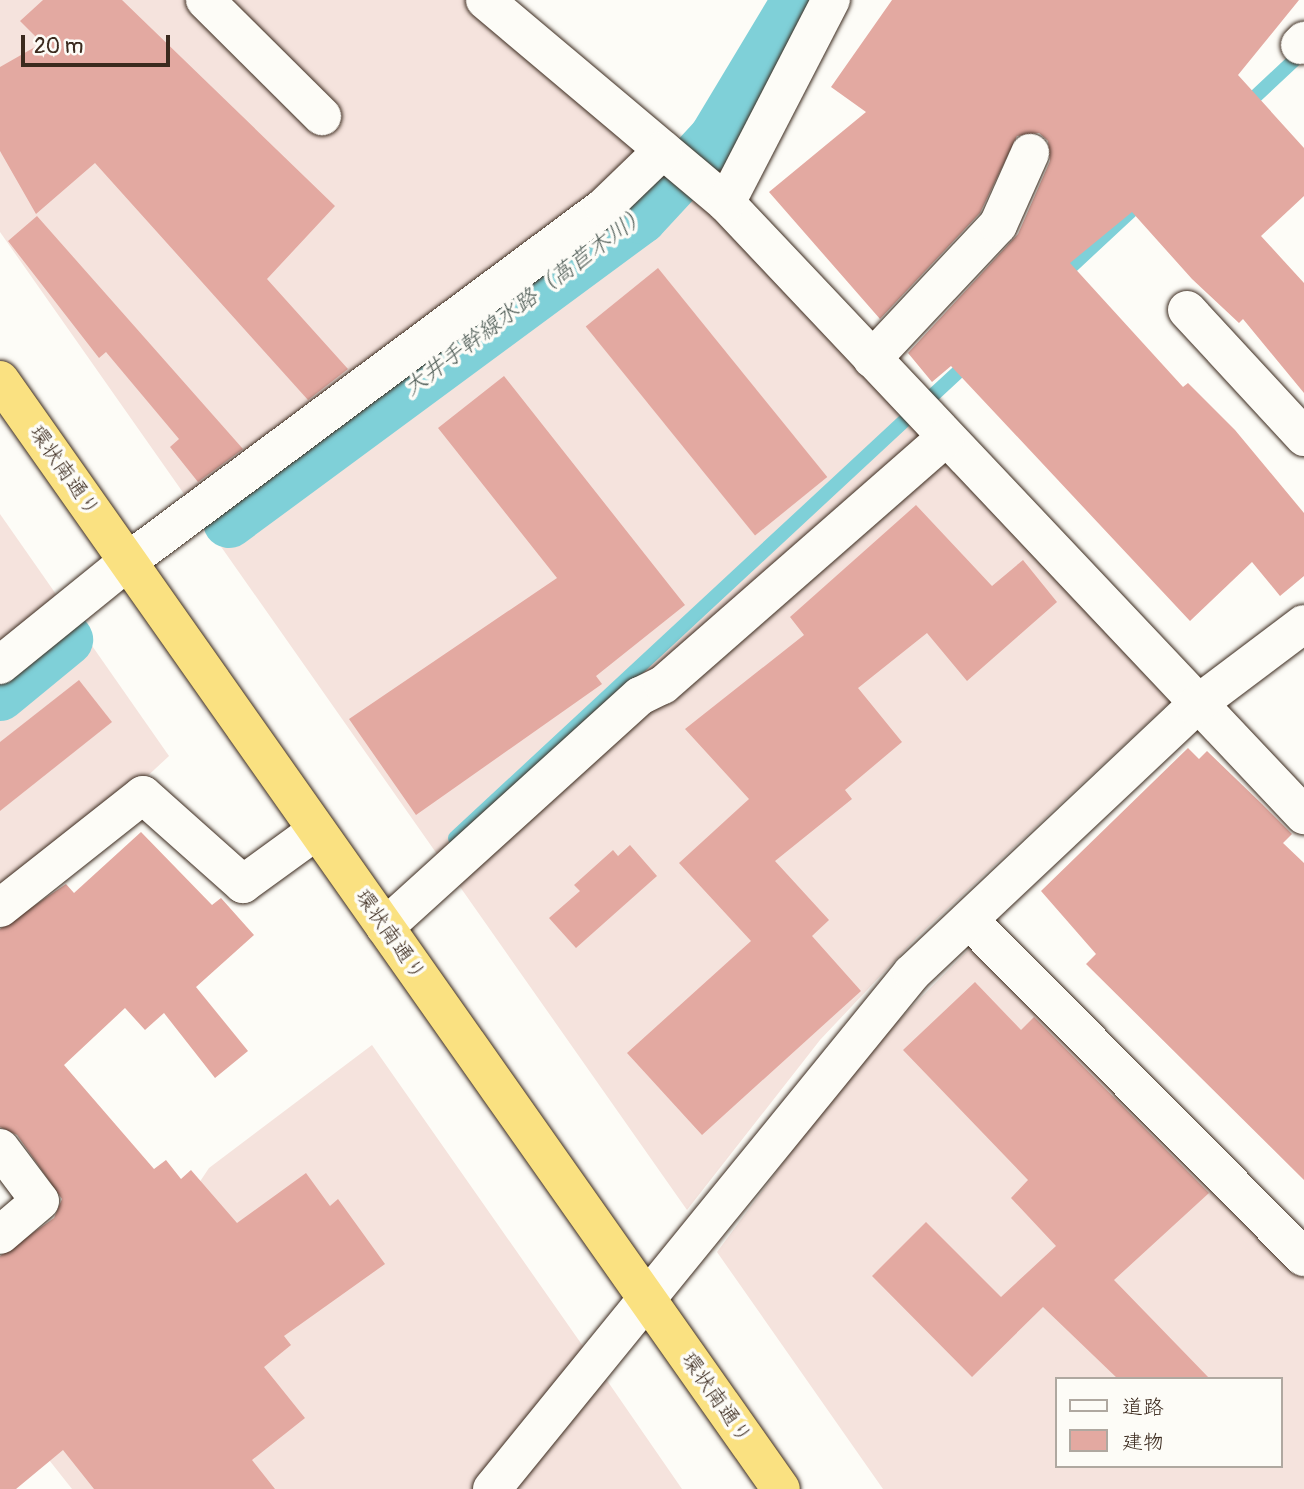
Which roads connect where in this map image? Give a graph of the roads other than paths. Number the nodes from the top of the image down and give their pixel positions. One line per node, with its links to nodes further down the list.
1 (205, 0): 4 (street)
2 (485, 0): 5 (street)
3 (831, 0): 7 (street)
4 (322, 116)
5 (666, 153): 7 (street); 13 (street)
6 (1030, 153): 9 (street)
7 (716, 195): 9 (street)
8 (1187, 310): 12 (street)
9 (872, 359): 11 (street)
10 (0, 380): 13 (highway, 環状南通り)
11 (945, 438): 16 (street); 21 (street)
12 (1304, 438)
13 (127, 562): 15 (street); 18 (highway, 環状南通り)
14 (1304, 624): 16 (street)
15 (0, 665)
16 (1195, 706): 17 (street); 20 (street)
17 (1304, 815)
18 (316, 831): 19 (street); 21 (highway, 環状南通り)
19 (0, 908)
20 (969, 920): 24 (street); 25 (street)
21 (385, 928): 25 (highway, 環状南通り)
22 (0, 1148): 23 (street)
23 (0, 1235)
24 (1304, 1257)
25 (644, 1296): 26 (street); 27 (highway, 環状南通り)
26 (492, 1489)
27 (780, 1489)

